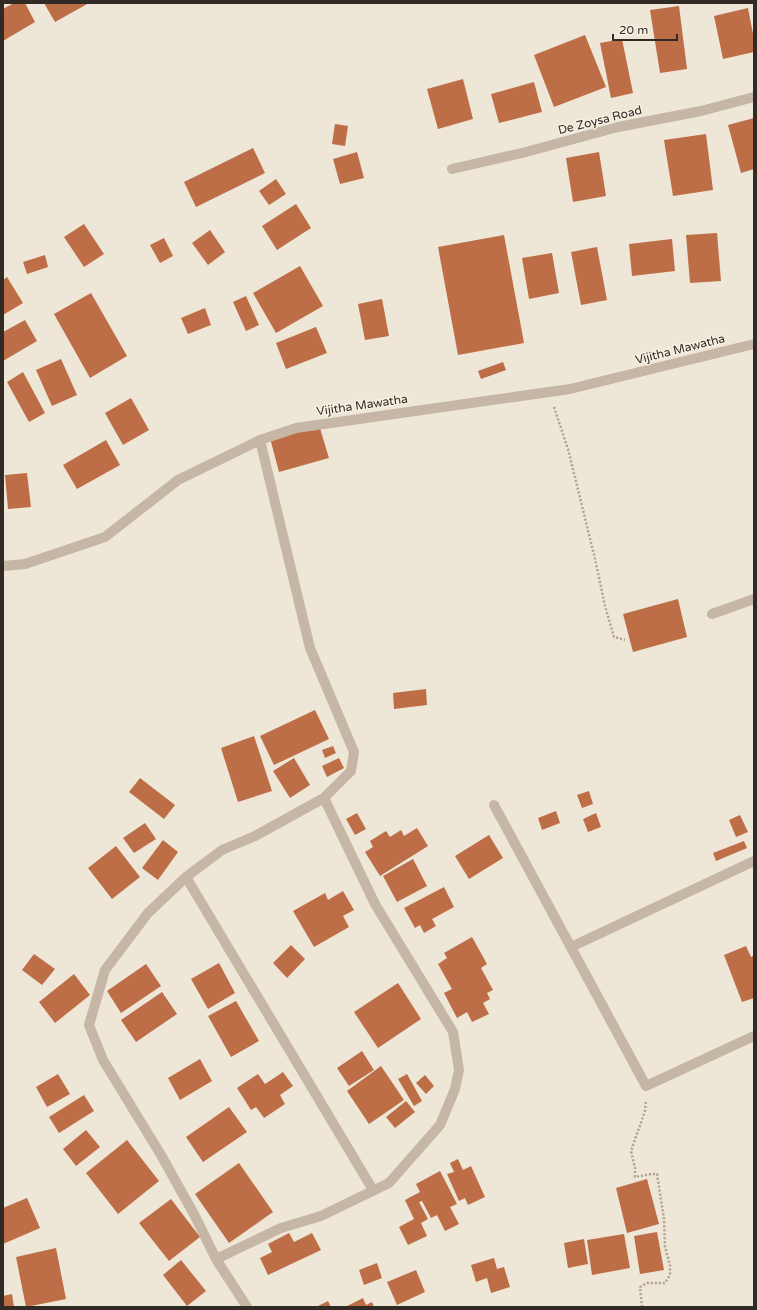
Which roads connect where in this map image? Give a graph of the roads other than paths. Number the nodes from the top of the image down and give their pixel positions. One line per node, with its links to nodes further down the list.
1 (754, 97): 2 (street, De Zoysa Road)
2 (452, 169)
3 (754, 344): 4 (street, Vijitha Mawatha)
4 (260, 440): 5 (street, Vijitha Mawatha); 8 (street)
5 (3, 566)
6 (754, 599): 7 (street)
7 (712, 614)
8 (324, 798): 11 (street); 14 (street)
9 (494, 805): 12 (street)
10 (754, 861): 12 (street)
11 (186, 877): 14 (street); 15 (street)
12 (571, 947): 13 (street)
13 (754, 1036)
14 (373, 1190): 15 (street)
15 (216, 1259): 16 (street)
16 (247, 1307)

